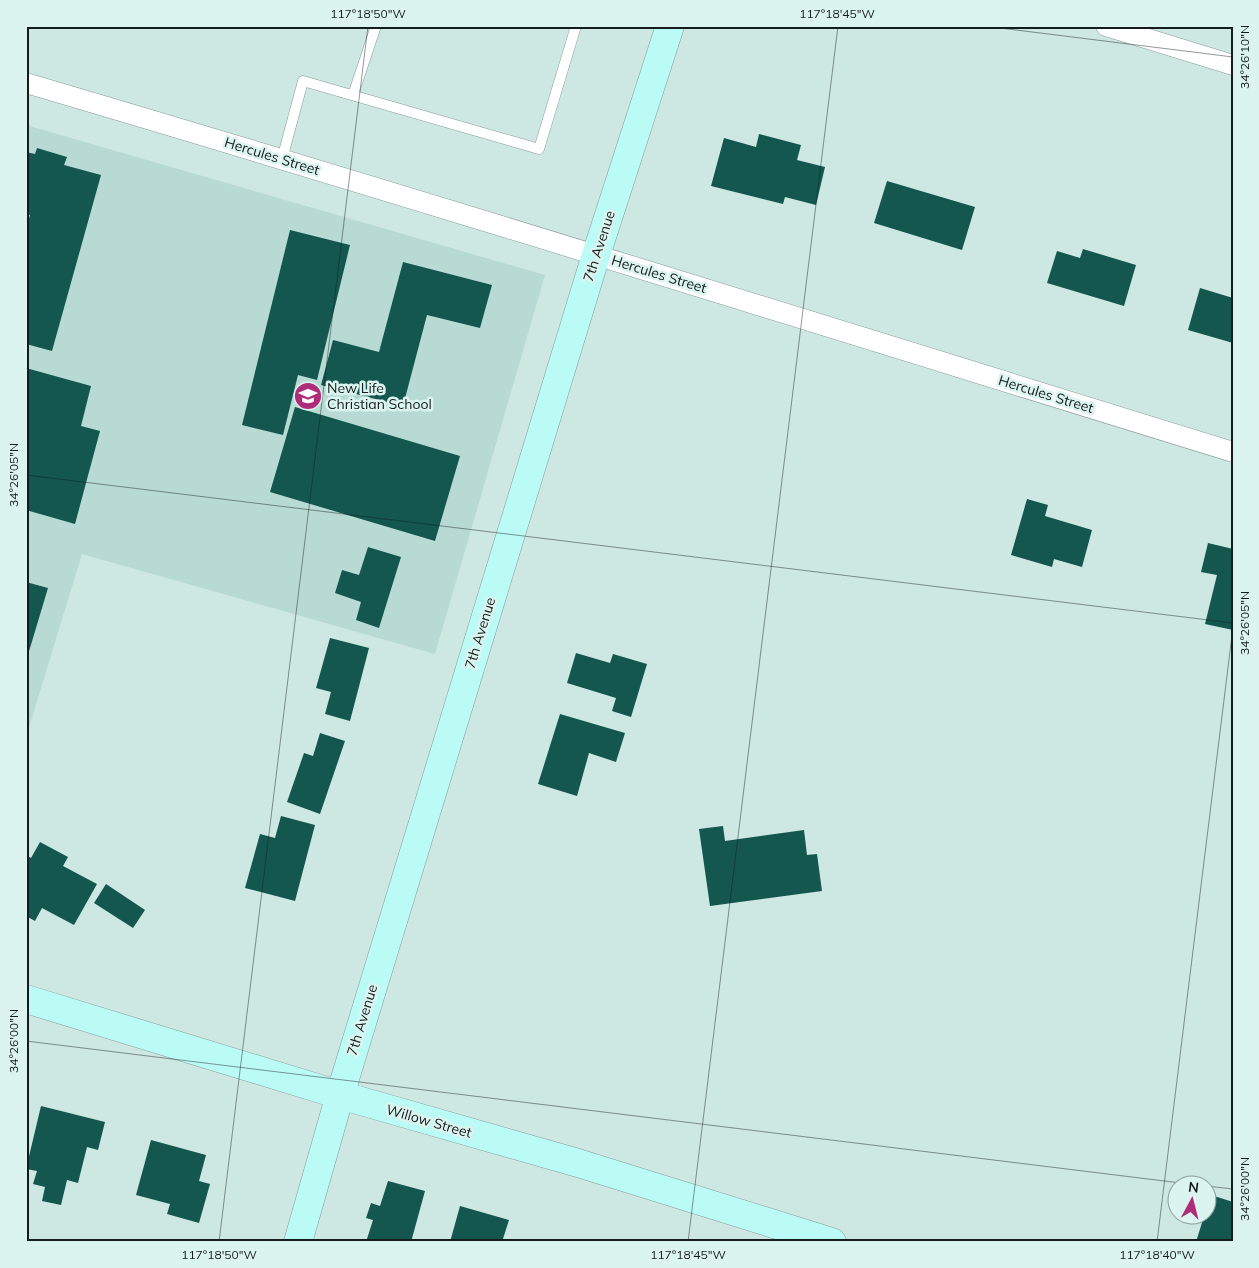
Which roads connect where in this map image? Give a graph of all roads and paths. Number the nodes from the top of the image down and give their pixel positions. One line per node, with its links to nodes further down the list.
1 (376, 26): 7 (lane)
2 (576, 26): 7 (lane)
3 (670, 26): 9 (street, 7th Avenue)
4 (1106, 26): 5 (street)
5 (1233, 65)
6 (26, 83): 8 (street, Hercules Street)
7 (353, 95): 8 (lane)
8 (282, 158): 9 (street, Hercules Street)
9 (596, 254): 10 (street, Hercules Street); 12 (street, 7th Avenue)
10 (1233, 452)
11 (26, 999): 12 (street, Willow Street)
12 (340, 1095): 13 (street, 7th Avenue); 14 (street, Willow Street)
13 (298, 1242)
14 (832, 1242)

